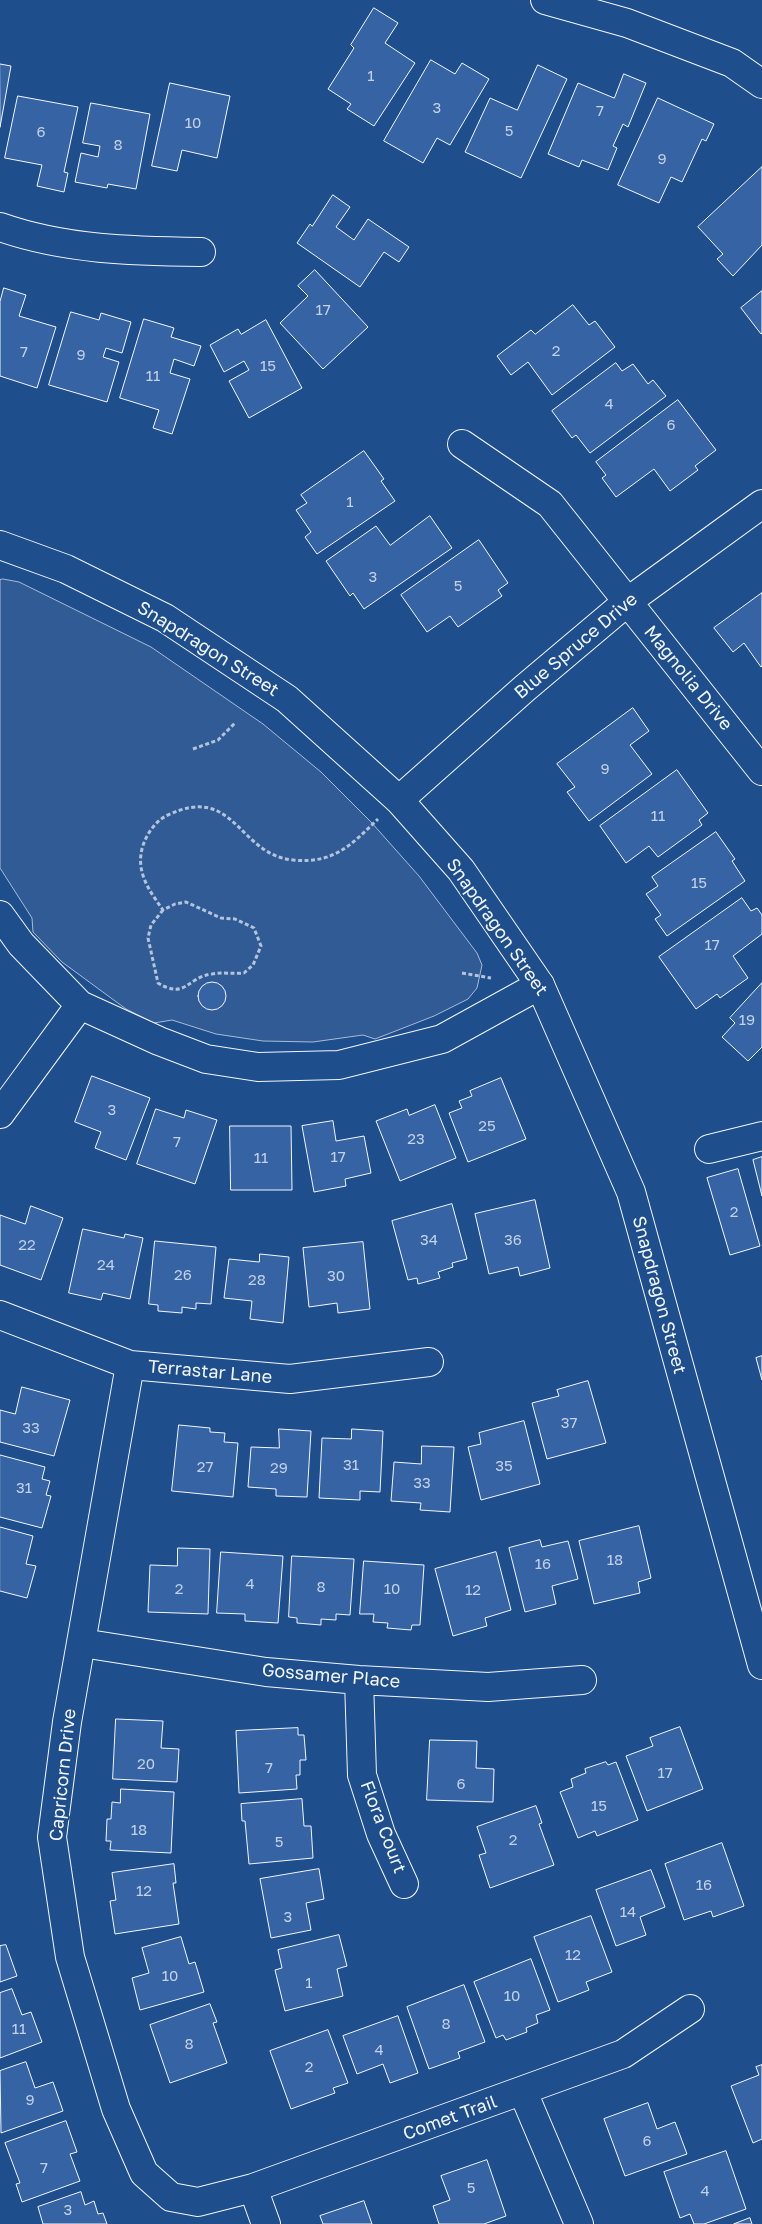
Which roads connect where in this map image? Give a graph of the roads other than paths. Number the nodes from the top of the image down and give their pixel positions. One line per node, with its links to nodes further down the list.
1 (545, 0): 2 (street)
2 (762, 84)
3 (0, 226): 4 (street)
4 (201, 252)
5 (462, 444): 8 (street, Magnolia Drive)
6 (762, 504): 8 (street, Blue Spruce Drive)
7 (0, 545): 10 (street, Snapdragon Street)
8 (627, 602): 9 (street, Magnolia Drive); 10 (street, Blue Spruce Drive)
9 (762, 771)
10 (399, 800): 12 (street, Snapdragon Street)
11 (0, 915): 13 (street)
12 (540, 985): 13 (street); 21 (street, Snapdragon Street)
13 (80, 1005): 14 (street)
14 (0, 1114)
15 (762, 1136): 16 (street)
16 (708, 1149)
17 (0, 1315): 19 (street, Terrastar Lane)
18 (430, 1362): 19 (street, Terrastar Lane)
19 (130, 1365): 20 (street, Capricorn Drive)
20 (82, 1643): 22 (street, Gossamer Place); 28 (street, Capricorn Drive)
21 (762, 1665)
22 (359, 1680): 23 (street, Gossamer Place); 24 (street, Flora Court)
23 (582, 1680)
24 (404, 1884)
25 (690, 2009): 26 (street, Comet Trail)
26 (523, 2092): 27 (street, Comet Trail); 30 (street)
27 (253, 2188): 28 (street, Comet Trail); 29 (street)
28 (198, 2202)
29 (266, 2224)
30 (579, 2224)

